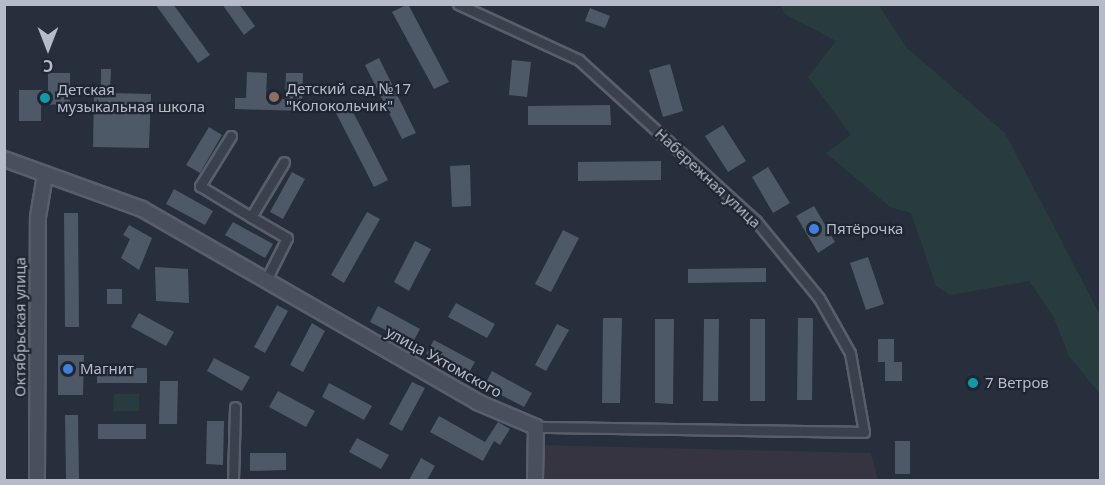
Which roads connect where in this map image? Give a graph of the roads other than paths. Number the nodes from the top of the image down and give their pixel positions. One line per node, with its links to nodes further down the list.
1 (458, 4): 10 (street, Набережная улица)
2 (231, 136): 6 (street)
3 (4, 159): 5 (street, улица Ухтомского)
4 (284, 162): 6 (street)
5 (45, 175): 7 (street, улица Ухтомского); 11 (street, Октябрьская улица)
6 (251, 217): 7 (street)
7 (265, 282): 9 (street, улица Ухтомского)
8 (235, 407): 12 (street)
9 (536, 427): 10 (street, улица Ухтомского); 13 (street)
10 (864, 432)
11 (37, 480)
12 (233, 480)
13 (536, 480)

